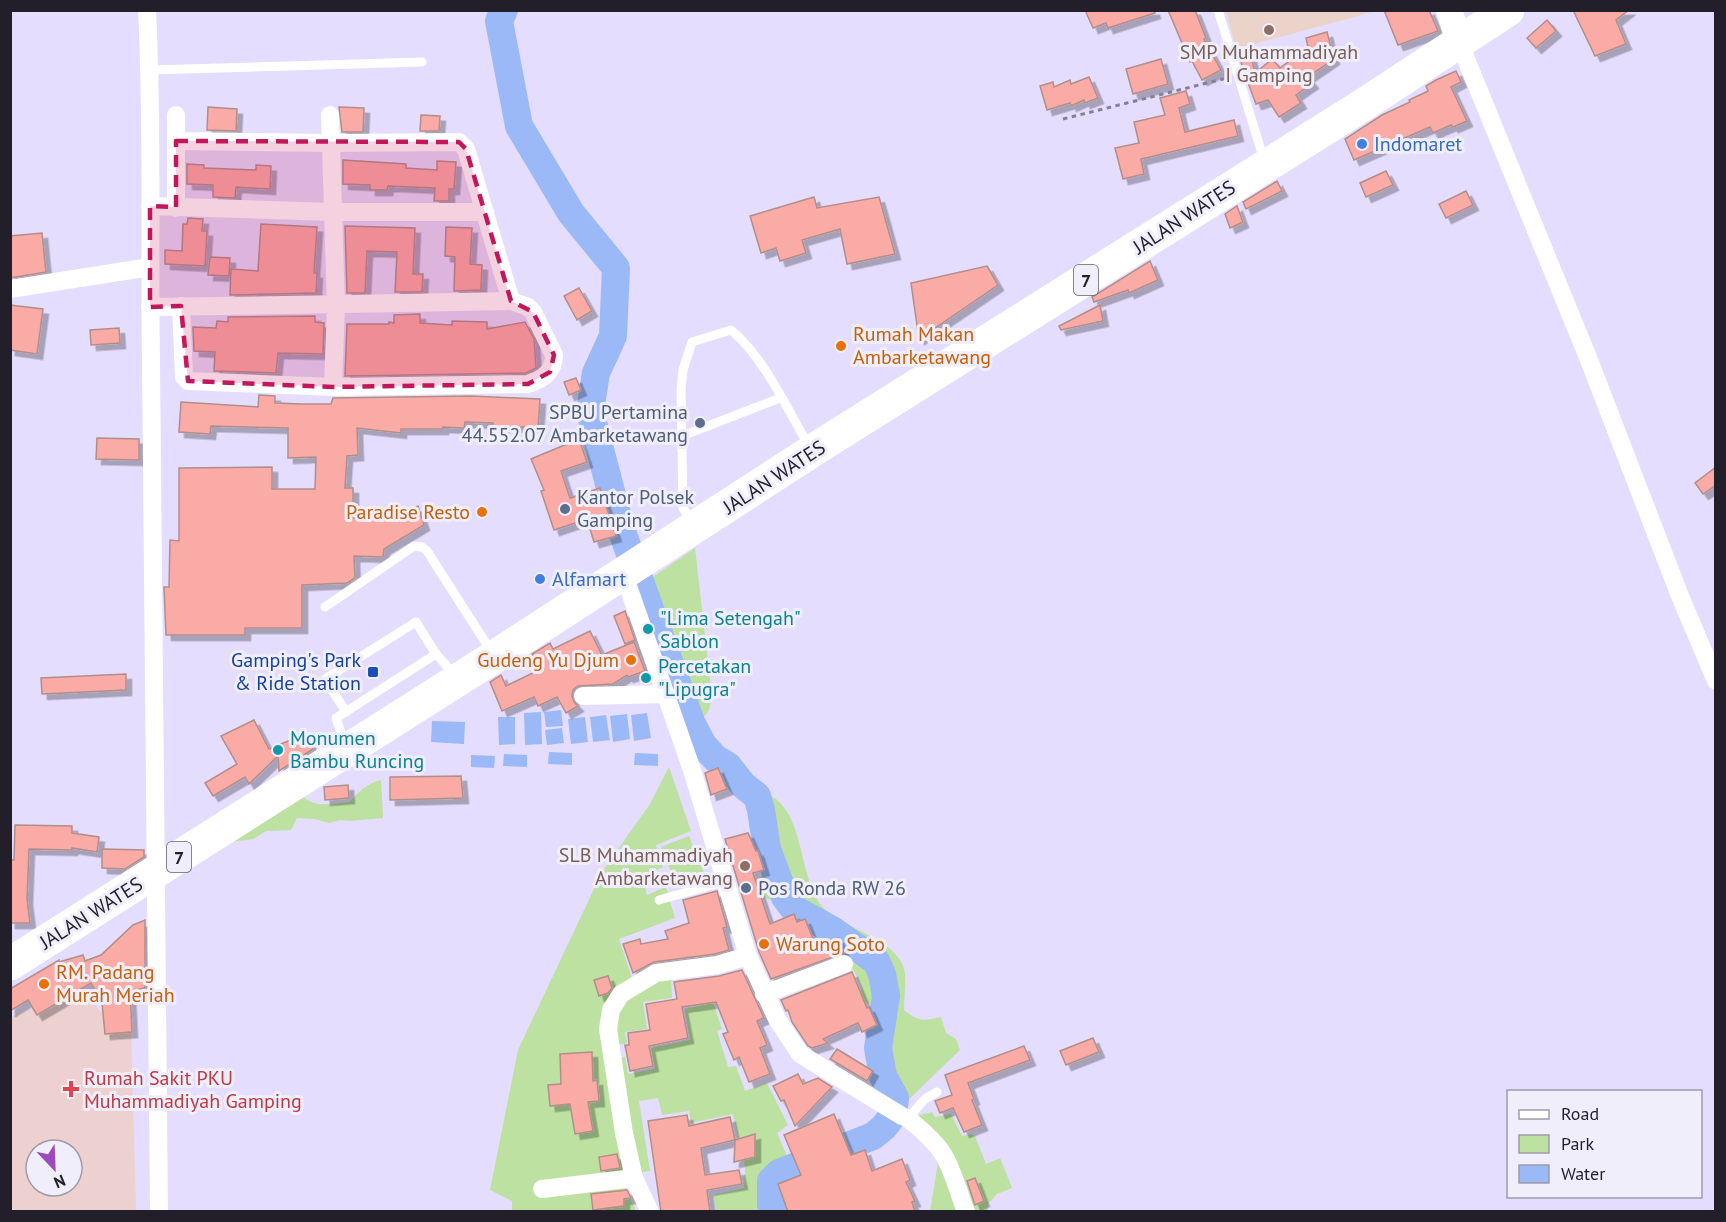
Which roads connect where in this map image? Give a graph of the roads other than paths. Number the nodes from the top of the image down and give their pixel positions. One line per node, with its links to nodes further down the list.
1 (147, 10): 7 (street)
2 (1218, 10): 12 (lane)
3 (1449, 10): 5 (street)
4 (1508, 10): 5 (highway, JALAN WATES / 7)
5 (1459, 42): 12 (highway, JALAN WATES / 7); 33 (street)
6 (422, 62): 7 (lane)
7 (150, 70): 13 (street)
8 (176, 115): 10 (street)
9 (330, 115): 11 (street)
10 (177, 141): 11 (street); 14 (street)
11 (331, 143): 15 (street); 16 (street)
12 (1265, 165): 26 (highway, JALAN WATES / 7)
13 (150, 206): 14 (street); 17 (street)
14 (176, 208): 15 (street)
15 (333, 212): 16 (street); 20 (street)
16 (485, 212): 19 (street)
17 (150, 267): 18 (street); 22 (street)
18 (10, 289)
19 (511, 301): 20 (street); 23 (street)
20 (336, 305): 21 (street); 23 (street)
21 (181, 306): 22 (street); 23 (street)
22 (150, 307): 38 (street)
23 (333, 387)
24 (780, 398): 25 (lane); 25 (lane); 26 (lane)
25 (682, 436): 27 (lane)
26 (812, 452): 27 (highway, JALAN WATES / 7)
27 (695, 527): 28 (highway, JALAN WATES / 7)
28 (627, 571): 31 (highway, JALAN WATES / 7); 34 (street)
29 (326, 607): 31 (lane)
30 (436, 654): 32 (lane); 36 (lane); 36 (lane)
31 (494, 657): 32 (highway, JALAN WATES / 7)
32 (459, 679): 37 (highway, JALAN WATES / 7)
33 (1716, 681)
34 (666, 694): 35 (street); 39 (street)
35 (583, 696)
36 (346, 712): 37 (lane)
37 (347, 750): 38 (highway, JALAN WATES / 7)
38 (154, 873): 42 (highway, JALAN WATES / 7); 49 (street)
39 (727, 881): 40 (lane); 41 (street)
40 (659, 900)
41 (748, 956): 44 (street); 47 (street)
42 (10, 964)
43 (844, 964): 44 (street)
44 (764, 994): 46 (street)
45 (937, 1092): 46 (lane)
46 (909, 1114): 51 (street)
47 (634, 1178): 48 (street); 50 (street)
48 (542, 1189)
49 (159, 1212)
50 (650, 1212)
51 (966, 1212)

